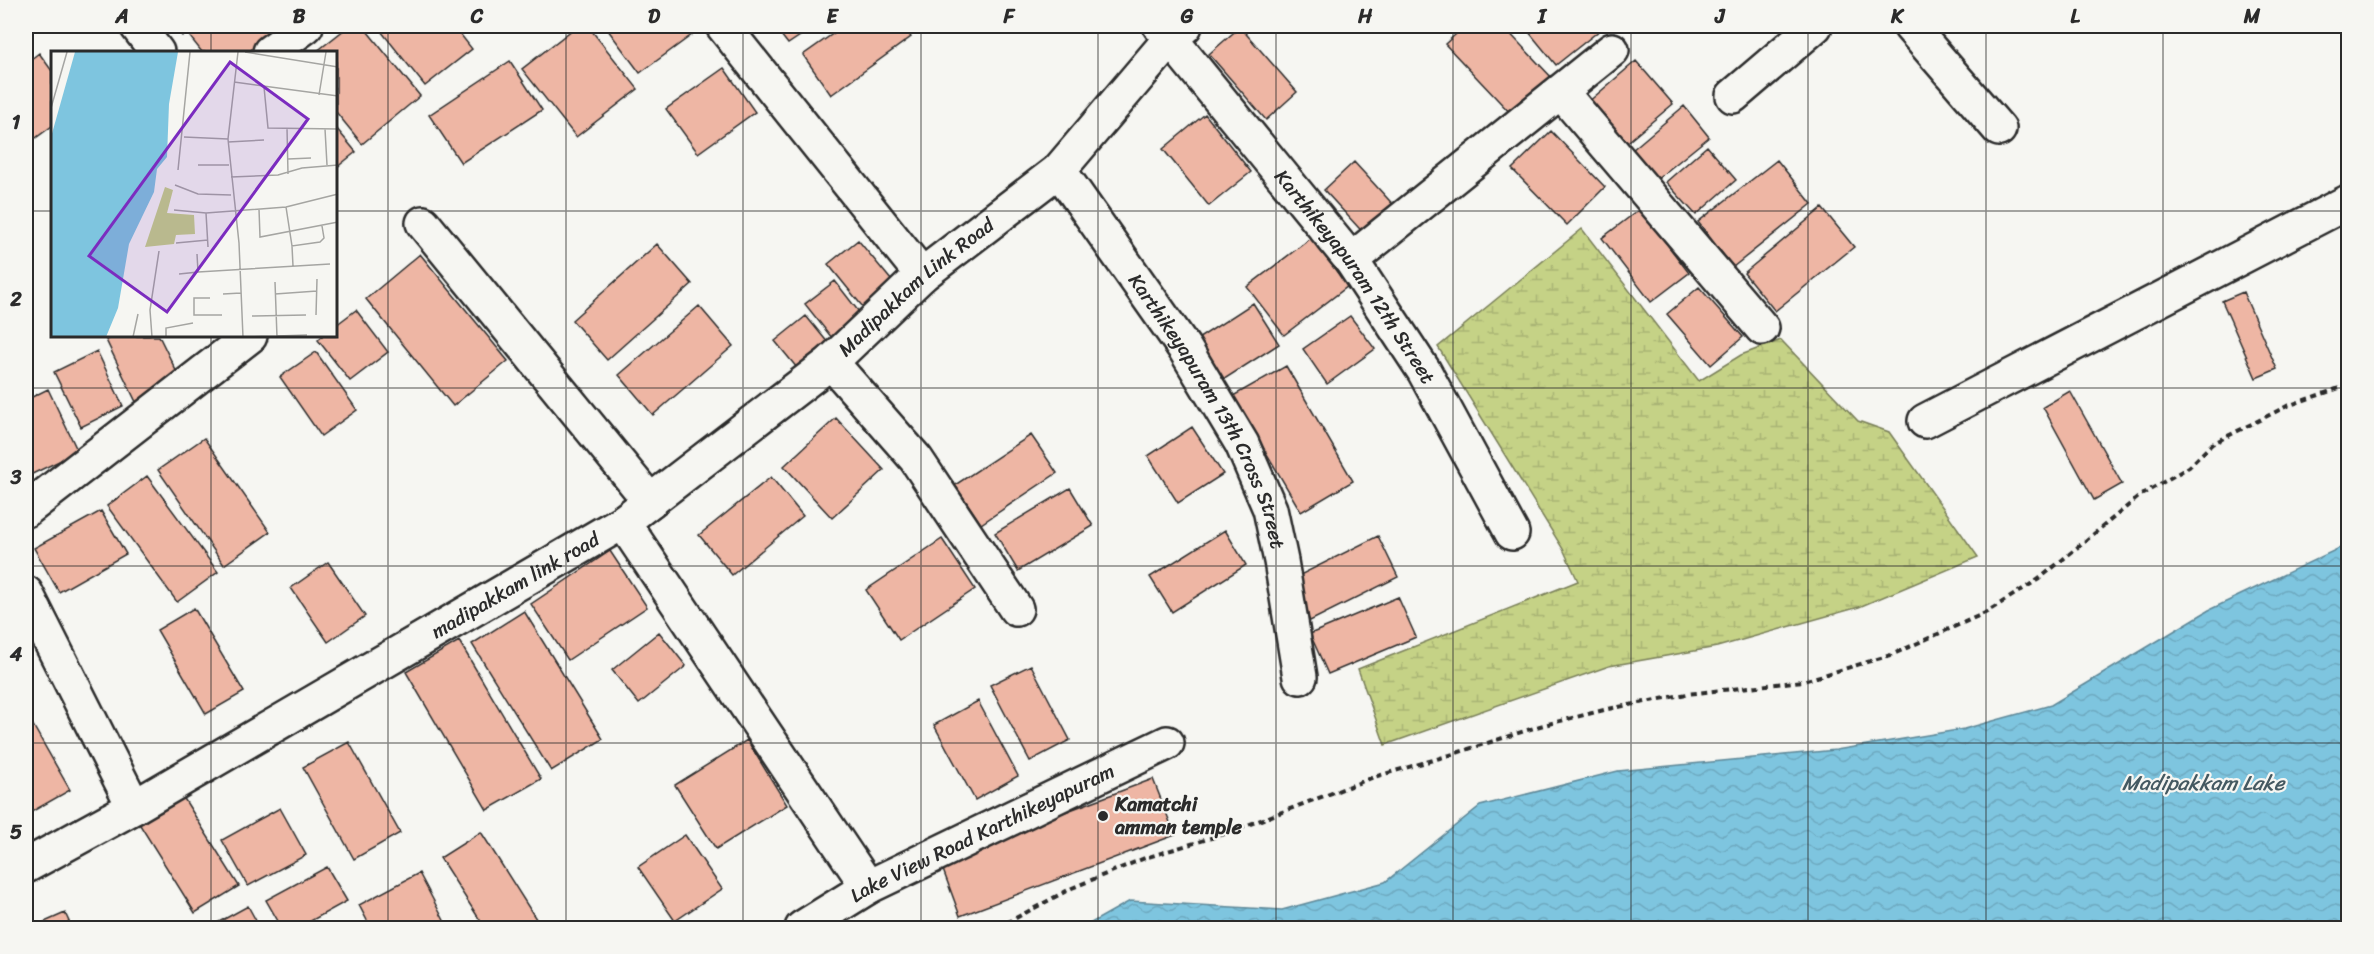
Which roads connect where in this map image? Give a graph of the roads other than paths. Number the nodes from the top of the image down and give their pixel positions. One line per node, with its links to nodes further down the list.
1 (137, 26): 8 (street)
2 (306, 26): 9 (street)
3 (723, 26): 17 (street)
4 (1815, 26): 11 (street)
5 (1910, 26): 12 (street)
6 (1172, 30): 13 (street, Madipakkam Link Road); 16 (street, Karthikeyapuram 12th Street)
7 (1612, 50): 10 (street)
8 (156, 51)
9 (271, 51)
10 (1561, 92): 16 (street); 18 (street)
11 (1733, 96)
12 (1999, 129)
13 (1059, 170): 17 (street, Madipakkam Link Road); 28 (street, Karthikeyapuram 13th Cross Street)
14 (2349, 202): 21 (street)
15 (423, 223): 22 (street)
16 (1351, 260): 25 (street, Karthikeyapuram 12th Street)
17 (922, 275): 20 (street, Madipakkam Link Road)
18 (1762, 328)
19 (247, 338): 23 (street)
20 (831, 362): 22 (street, Madipakkam Link Road); 27 (street)
21 (1925, 421)
22 (650, 501): 24 (street, Madipakkam Link Road)
23 (26, 510)
24 (623, 522): 30 (street, madipakkam link road); 32 (street)
25 (1512, 533)
26 (26, 593): 30 (street)
27 (1016, 609)
28 (1300, 677)
29 (1167, 743): 32 (street, Lake View Road Karthikeyapuram)
30 (134, 807): 31 (street, madipakkam link road)
31 (26, 866)
32 (868, 887): 33 (street, Lake View Road Karthikeyapuram)
33 (802, 928)

